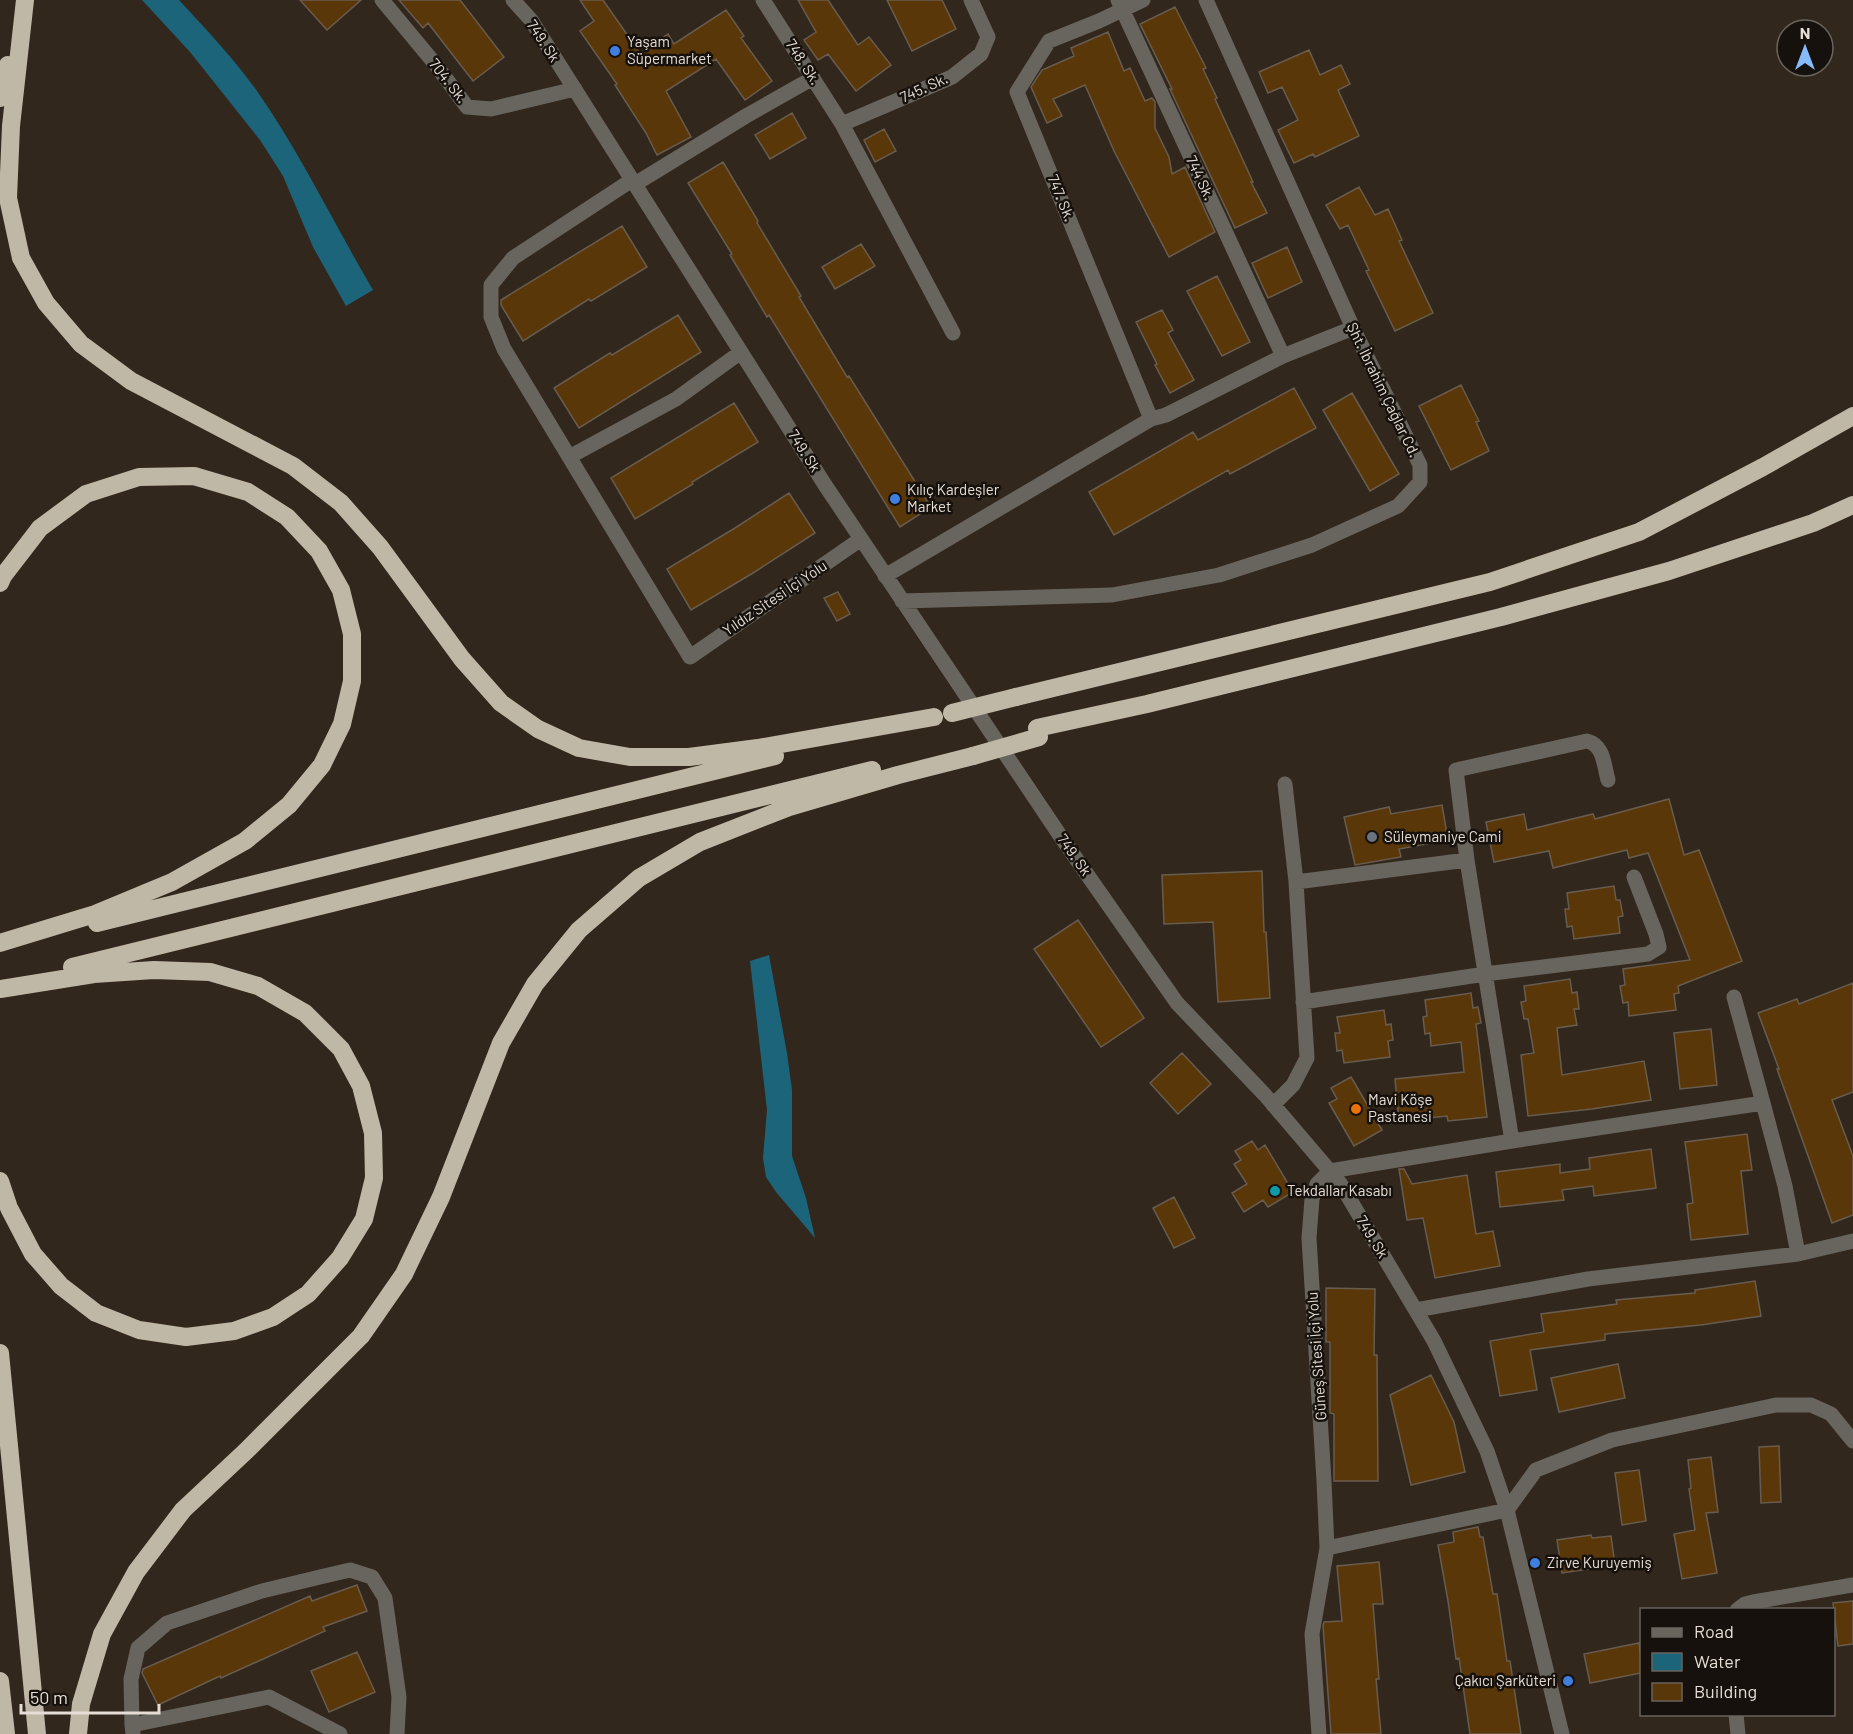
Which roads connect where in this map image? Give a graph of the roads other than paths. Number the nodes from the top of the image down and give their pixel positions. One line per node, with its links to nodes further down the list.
1 (24, 0): 11 (highway); 26 (highway)
2 (382, 0): 10 (street, 704. Sk.)
3 (513, 0): 10 (street, 749. Sk)
4 (763, 0): 9 (street, 748. Sk.)
5 (971, 0): 12 (street, 745. Sk.)
6 (1143, 0): 8 (street)
7 (1206, 0): 14 (street, Şht. İbrahim Çağlar Cd.)
8 (1120, 5): 17 (street, 744 Sk.); 19 (street, 747. Sk.)
9 (813, 78): 12 (street, 748. Sk.); 13 (street)
10 (575, 89): 13 (street, 749. Sk)
11 (0, 98)
12 (842, 124): 15 (street, 748. Sk.)
13 (633, 182): 16 (street, 749. Sk); 20 (street)
14 (1353, 328): 17 (street); 25 (street, Şht. İbrahim Çağlar Cd.)
15 (953, 333)
16 (741, 352): 20 (street); 22 (street, 749. Sk)
17 (1283, 356): 19 (street)
18 (1853, 416): 26 (highway, bridge)
19 (1151, 419): 23 (street)
20 (570, 458): 22 (street, Yıldız Sitesi İçi Yolu)
21 (1853, 505): 27 (highway)
22 (861, 539): 23 (street, 749. Sk)
23 (885, 576): 25 (street, 749. Sk)
24 (0, 583): 33 (highway)
25 (902, 601): 39 (street, 749. Sk)
26 (934, 717): 33 (highway)
27 (972, 751): 35 (highway); 57 (highway)
28 (1608, 780): 30 (street)
29 (1285, 783): 32 (street)
30 (1467, 860): 32 (street); 34 (street)
31 (1634, 877): 34 (street)
32 (1296, 882): 37 (street)
33 (0, 945)
34 (1485, 974): 37 (street); 40 (street)
35 (0, 987): 42 (highway)
36 (1734, 997): 38 (street)
37 (1303, 1002): 39 (street)
38 (1763, 1103): 40 (street); 44 (street)
39 (1273, 1105): 41 (street, 749. Sk)
40 (1512, 1141): 41 (street)
41 (1330, 1171): 45 (street, 749. Sk); 49 (street, Güneş Sitesi İçi Yolu)
42 (0, 1180)
43 (1853, 1241): 44 (street)
44 (1798, 1254): 45 (street)
45 (1416, 1310): 48 (street, 749. Sk)
46 (0, 1353): 56 (highway)
47 (1853, 1441): 48 (street)
48 (1507, 1510): 49 (street); 61 (street, 749. Sk)
49 (1327, 1548): 60 (street, Güneş Sitesi İçi Yolu)
50 (1853, 1585): 51 (street)
51 (1740, 1608)
52 (0, 1681): 55 (highway)
53 (1736, 1716): 62 (street)
54 (133, 1730): 58 (street); 59 (street)
55 (6, 1734)
56 (37, 1734)
57 (78, 1734)
58 (340, 1734)
59 (397, 1734)
60 (1319, 1734)
61 (1562, 1734)
62 (1738, 1734)

